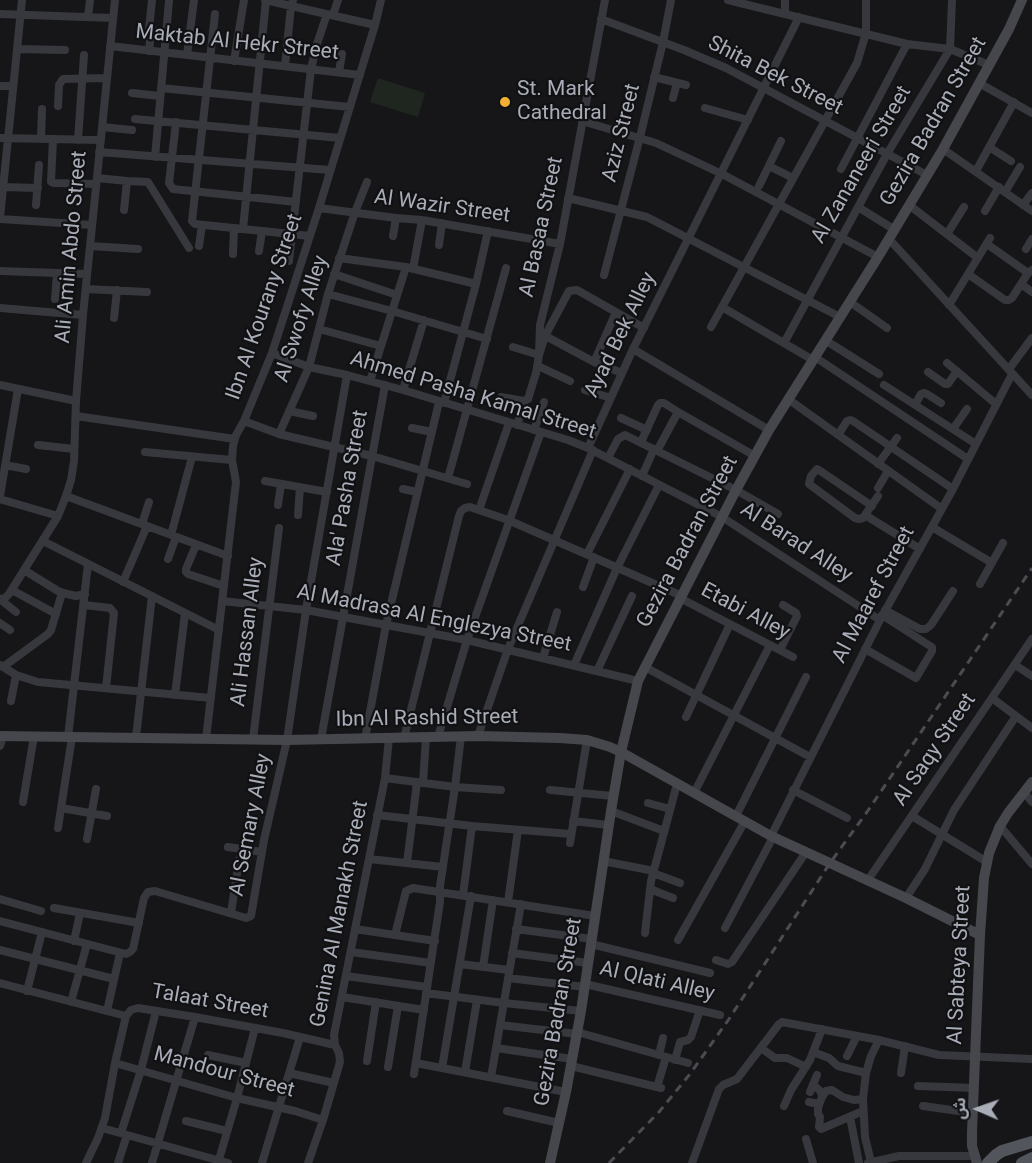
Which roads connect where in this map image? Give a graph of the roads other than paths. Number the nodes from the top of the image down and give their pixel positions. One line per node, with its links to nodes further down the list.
1 (22, 0): 22 (street)
2 (90, 0): 24 (street)
3 (115, 0): 26 (street, Ali Amin Abdo Street)
4 (152, 0): 29 (street)
5 (195, 0): 42 (street)
6 (244, 0): 44 (street)
7 (266, 0): 18 (street); 45 (street)
8 (338, 0): 23 (street)
9 (381, 0): 28 (street, Ibn Al Kourany Street)
10 (605, 0): 27 (street, Al Basaa Street)
11 (671, 0): 32 (street, Aziz Street)
12 (728, 0): 21 (street)
13 (785, 0): 21 (street)
14 (866, 0): 31 (street)
15 (952, 0): 36 (street, Al Zananeeri Street)
16 (1022, 0): 46 (street, Gezira Badran Street)
17 (169, 2): 30 (street)
18 (292, 3): 23 (street); 47 (street)
19 (0, 14): 22 (street)
20 (214, 14): 43 (street)
21 (785, 14): 25 (street)
22 (20, 15): 24 (street); 35 (street)
23 (330, 15): 28 (street); 48 (street)
24 (88, 17): 26 (street)
25 (799, 17): 31 (street); 59 (street, Ayad Bek Alley)
26 (113, 18): 34 (street, Ali Amin Abdo Street)
27 (602, 19): 32 (street, Shita Bek Street); 75 (street, Al Basaa Street)
28 (375, 25): 50 (street, Ibn Al Kourany Street)
29 (151, 30): 30 (street); 38 (street)
30 (166, 32): 39 (street)
31 (866, 33): 33 (street); 76 (street)
32 (663, 42): 51 (street, Aziz Street); 59 (street, Shita Bek Street)
33 (908, 44): 36 (street); 86 (street)
34 (110, 46): 38 (street, Maktab Al Hekr Street); 53 (street, Ali Amin Abdo Street)
35 (17, 49): 37 (street); 58 (street)
36 (950, 49): 46 (street); 95 (street, Al Zananeeri Street)
37 (65, 50)
38 (149, 51): 39 (street, Maktab Al Hekr Street)
39 (164, 53): 42 (street, Maktab Al Hekr Street); 60 (street)
40 (342, 54): 49 (street)
41 (84, 55): 52 (street)
42 (187, 55): 43 (street, Maktab Al Hekr Street)
43 (210, 58): 44 (street, Maktab Al Hekr Street); 62 (street)
44 (234, 61): 45 (street, Maktab Al Hekr Street)
45 (260, 63): 47 (street, Maktab Al Hekr Street); 63 (street)
46 (989, 65): 55 (street, Gezira Badran Street)
47 (285, 66): 48 (street, Maktab Al Hekr Street)
48 (311, 69): 49 (street, Maktab Al Hekr Street); 66 (street)
49 (339, 72): 50 (street, Maktab Al Hekr Street)
50 (360, 75): 68 (street, Ibn Al Kourany Street)
51 (654, 77): 54 (street); 83 (street, Aziz Street)
52 (82, 78): 53 (street); 67 (street); 89 (street)
53 (107, 78): 79 (street, Ali Amin Abdo Street)
54 (677, 83): 56 (street); 64 (street)
55 (979, 83): 65 (street); 93 (street, Gezira Badran Street)
56 (686, 85)
57 (0, 86): 58 (street)
58 (13, 86): 84 (street)
59 (763, 88): 73 (street, Ayad Bek Alley); 76 (street, Shita Bek Street)
60 (161, 92): 61 (street); 62 (street); 74 (street)
61 (132, 93)
62 (206, 93): 63 (street); 78 (street)
63 (256, 98): 66 (street); 81 (street)
64 (673, 98)
65 (1014, 102): 71 (street); 92 (street)
66 (307, 103): 68 (street); 82 (street)
67 (57, 106)
68 (350, 107): 85 (street, Ibn Al Kourany Street)
69 (705, 108): 73 (street)
70 (42, 109): 87 (street)
71 (1032, 113)
72 (135, 119): 74 (street)
73 (748, 120): 108 (street, Ayad Bek Alley)
74 (158, 121): 77 (street); 96 (street)
75 (582, 121): 83 (street); 121 (street, Al Basaa Street)
76 (825, 121): 86 (street, Shita Bek Street); 110 (street)
77 (176, 122): 78 (street); 97 (street)
78 (202, 125): 81 (street); 98 (street)
79 (102, 127): 80 (street); 90 (street, Ali Amin Abdo Street)
80 (132, 130)
81 (253, 130): 82 (street); 100 (street)
82 (304, 135): 85 (street); 104 (street)
83 (640, 137): 108 (street); 131 (street, Aziz Street)
84 (4, 138): 87 (street); 115 (street)
85 (340, 138): 106 (street, Ibn Al Kourany Street)
86 (858, 138): 95 (street, Shita Bek Street); 105 (street)
87 (41, 139): 88 (street)
88 (53, 139): 89 (street); 111 (street)
89 (78, 140): 90 (street)
90 (100, 140): 94 (street, Ali Amin Abdo Street)
91 (781, 141): 102 (street)
92 (989, 147): 99 (street); 107 (street)
93 (943, 148): 107 (street); 109 (street, Gezira Badran Street)
94 (99, 152): 96 (street); 111 (street, Ali Amin Abdo Street)
95 (887, 154): 109 (street, Shita Bek Street); 127 (street, Al Zananeeri Street)
96 (155, 157): 97 (street)
97 (172, 158): 98 (street); 118 (street)
98 (199, 160): 100 (street); 118 (street)
99 (1011, 161)
100 (250, 164): 104 (street); 120 (street)
101 (39, 165): 116 (street)
102 (769, 166): 110 (street); 114 (street)
103 (1020, 167): 117 (street)
104 (300, 168): 106 (street); 122 (street)
105 (841, 169)
106 (330, 170): 129 (street, Ibn Al Kourany Street)
107 (976, 171): 117 (street)
108 (722, 174): 123 (street); 151 (street, Ayad Bek Alley)
109 (927, 175): 125 (street, Gezira Badran Street)
110 (793, 178): 123 (street)
111 (97, 181): 112 (street); 140 (street, Ali Amin Abdo Street)
112 (127, 181): 130 (street); 157 (street)
113 (367, 182): 133 (street, Al Swofy Alley)
114 (759, 186)
115 (3, 187): 116 (street); 135 (street)
116 (38, 188): 124 (street)
117 (1002, 189): 126 (street); 134 (street)
118 (195, 192): 120 (street); 139 (street)
119 (1032, 192): 126 (street)
120 (246, 197): 122 (street); 142 (street)
121 (568, 198): 131 (street); 154 (street, Al Basaa Street)
122 (296, 202): 145 (street)
123 (778, 204): 150 (street); 166 (street)
124 (36, 205)
125 (909, 205): 146 (street); 147 (street, Gezira Badran Street)
126 (1023, 205): 132 (street)
127 (858, 207): 147 (street); 150 (street, Al Zananeeri Street)
128 (964, 207): 146 (street)
129 (319, 208): 133 (street, Al Wazir Street); 148 (street, Ibn Al Kourany Street)
130 (124, 210)
131 (621, 210): 151 (street); 175 (street, Aziz Street)
132 (1032, 211)
133 (355, 212): 136 (street, Al Wazir Street); 163 (street, Al Swofy Alley)
134 (985, 212)
135 (0, 218): 140 (street)
136 (396, 218): 137 (street, Al Wazir Street); 149 (street)
137 (422, 219): 138 (street, Al Wazir Street); 167 (street)
138 (442, 223): 144 (street, Al Wazir Street); 153 (street)
139 (198, 224): 141 (street); 156 (street)
140 (92, 225): 155 (street, Ali Amin Abdo Street)
141 (234, 228): 142 (street); 161 (street)
142 (243, 229): 143 (street)
143 (262, 231): 145 (street); 160 (street)
144 (488, 231): 154 (street, Al Wazir Street); 176 (street)
145 (292, 234): 148 (street); 165 (street)
146 (947, 234): 164 (street)
147 (892, 235): 162 (street, Gezira Badran Street); 187 (street)
148 (310, 236): 209 (street, Ibn Al Kourany Street)
149 (393, 236)
150 (841, 237): 162 (street); 185 (street, Al Zananeeri Street)
151 (688, 238): 166 (street); 197 (street, Ayad Bek Alley)
152 (1032, 239): 159 (street)
153 (439, 244)
154 (560, 244): 201 (street, Al Basaa Street)
155 (90, 246): 158 (street); 172 (street, Ali Amin Abdo Street)
156 (199, 246)
157 (189, 248)
158 (138, 249)
159 (1026, 249)
160 (259, 251)
161 (233, 254)
162 (878, 257): 186 (street, Gezira Badran Street)
163 (339, 258): 167 (street); 173 (street, Al Swofy Alley)
164 (978, 258): 170 (street); 174 (street)
165 (289, 261)
166 (743, 267): 185 (street); 188 (street)
167 (410, 268): 176 (street); 183 (street)
168 (506, 268): 202 (street)
169 (0, 271): 171 (street)
170 (1030, 271): 177 (street)
171 (57, 273): 172 (street); 184 (street)
172 (87, 274): 178 (street, Ali Amin Abdo Street)
173 (334, 274): 182 (street, Al Swofy Alley); 183 (street)
174 (968, 274): 177 (street); 187 (street)
175 (604, 275)
176 (476, 284): 200 (street)
177 (1021, 284): 181 (street)
178 (86, 289): 179 (street); 192 (street, Ali Amin Abdo Street)
179 (117, 291): 180 (street); 194 (street)
180 (147, 292)
181 (1032, 292)
182 (328, 294): 190 (street); 199 (street, Al Swofy Alley)
183 (397, 295): 190 (street)
184 (55, 299)
185 (807, 300): 193 (street); 205 (street, Al Zananeeri Street)
186 (850, 302): 193 (street, Gezira Badran Street); 198 (street)
187 (949, 305): 218 (street)
188 (722, 307): 196 (street); 205 (street)
189 (0, 308): 192 (street)
190 (392, 311): 195 (street); 206 (street)
191 (616, 312): 197 (street); 201 (street); 212 (street)
192 (83, 315): 234 (street, Ali Amin Abdo Street)
193 (840, 317): 204 (street, Gezira Badran Street)
194 (114, 318)
195 (424, 320): 200 (street); 228 (street)
196 (711, 327)
197 (644, 328): 208 (street, Ayad Bek Alley)
198 (887, 328)
199 (319, 329): 206 (street); 215 (street, Al Swofy Alley)
200 (463, 332): 202 (street); 235 (street)
201 (542, 334): 210 (street); 212 (street)
202 (487, 339): 242 (street)
203 (1032, 339): 218 (street, Al Maaref Street)
204 (825, 340): 211 (street, Gezira Badran Street); 220 (street)
205 (784, 343): 211 (street)
206 (381, 346): 222 (street)
207 (513, 347): 210 (street)
208 (633, 349): 219 (street, Ayad Bek Alley); 253 (street)
209 (272, 353): 215 (street, Ahmed Pasha Kamal Street); 248 (street, Ibn Al Kourany Street)
210 (539, 355): 214 (street)
211 (814, 358): 233 (street, Gezira Badran Street); 273 (street)
212 (594, 362): 219 (street)
213 (947, 363): 216 (street)
214 (538, 366): 223 (street); 231 (street)
215 (309, 367): 221 (street, Ahmed Pasha Kamal Street); 243 (street, Al Swofy Alley)
216 (957, 371): 217 (street); 238 (street)
217 (928, 372)
218 (1010, 372): 230 (street); 238 (street, Al Maaref Street)
219 (622, 373): 232 (street, Ayad Bek Alley)
220 (879, 374)
221 (347, 375): 222 (street, Ahmed Pasha Kamal Street); 264 (street, Al Semary Alley)
222 (370, 381): 225 (street, Ahmed Pasha Kamal Street)
223 (570, 381)
224 (0, 385): 227 (street)
225 (385, 385): 228 (street, Ahmed Pasha Kamal Street); 269 (street, Ala' Pasha Street)
226 (884, 385): 240 (street)
227 (18, 389): 234 (street); 276 (street)
228 (404, 390): 235 (street, Ahmed Pasha Kamal Street)
229 (585, 390): 232 (street)
230 (1032, 395)
231 (501, 397)
232 (611, 399): 266 (street, Ayad Bek Alley)
233 (788, 399): 253 (street, Gezira Badran Street); 257 (street)
234 (76, 401): 245 (street, Ali Amin Abdo Street)
235 (441, 402): 242 (street, Ahmed Pasha Kamal Street); 255 (street)
236 (544, 402): 254 (street)
237 (941, 403): 240 (street)
238 (996, 404): 261 (street, Al Maaref Street)
239 (524, 405): 249 (street)
240 (915, 405): 251 (street)
241 (967, 409): 251 (street)
242 (467, 410): 249 (street, Ahmed Pasha Kamal Street); 282 (street)
243 (289, 411): 246 (street); 256 (street, Al Swofy Alley)
244 (678, 412): 252 (street); 267 (street); 270 (street)
245 (76, 416): 259 (street); 265 (street, Ali Amin Abdo Street)
246 (314, 416)
247 (621, 418): 252 (street)
248 (244, 422): 256 (street); 259 (street, Ibn Al Kourany Street)
249 (513, 424): 254 (street, Ahmed Pasha Kamal Street); 299 (street)
250 (412, 428): 255 (street)
251 (953, 429): 261 (street)
252 (647, 430): 260 (street)
253 (769, 430): 270 (street, Gezira Badran Street)
254 (538, 431): 266 (street, Ahmed Pasha Kamal Street); 305 (street)
255 (432, 432): 279 (street)
256 (279, 434): 264 (street)
257 (838, 435): 263 (street); 275 (street)
258 (897, 438): 263 (street)
259 (235, 439): 274 (street, Ibn Al Kourany Street)
260 (641, 442): 267 (street); 272 (street)
261 (976, 444): 273 (street, Al Maaref Street)
262 (38, 445): 265 (street)
263 (891, 446): 275 (street); 289 (street)
264 (335, 447): 269 (street); 291 (street, Al Semary Alley)
265 (74, 449): 293 (street, Ali Amin Abdo Street)
266 (590, 449): 272 (street, Ahmed Pasha Kamal Street); 310 (street, Ayad Bek Alley)
267 (656, 450): 281 (street); 290 (street)
268 (145, 452): 271 (street)
269 (372, 456): 279 (street); 344 (street, Ala' Pasha Street)
270 (755, 456): 290 (street, Gezira Badran Street)
271 (192, 457): 274 (street); 309 (street)
272 (608, 458): 278 (street, Ahmed Pasha Kamal Street)
273 (968, 459): 289 (street, Al Maaref Street)
274 (232, 460): 315 (street, Ibn Al Kourany Street)
275 (878, 464): 280 (street)
276 (5, 465): 277 (street); 294 (street)
277 (26, 469)
278 (630, 469): 281 (street, Ahmed Pasha Kamal Street); 316 (street)
279 (422, 471): 282 (street); 292 (street)
280 (888, 471): 297 (street); 298 (street)
281 (642, 476): 286 (street, Ahmed Pasha Kamal Street)
282 (448, 478): 285 (street)
283 (265, 481): 284 (street)
284 (281, 484): 287 (street); 296 (street)
285 (467, 484)
286 (659, 485): 304 (street, Ahmed Pasha Kamal Street); 320 (street)
287 (300, 487): 291 (street); 300 (street)
288 (403, 489): 292 (street)
289 (953, 489): 298 (street, Al Maaref Street)
290 (736, 490): 301 (street); 304 (street, Gezira Badran Street)
291 (327, 492): 338 (street, Al Semary Alley)
292 (417, 492): 347 (street)
293 (66, 496): 303 (street, Ali Amin Abdo Street); 306 (street)
294 (0, 497): 303 (street)
295 (149, 502): 306 (street)
296 (278, 505)
297 (872, 506): 302 (street); 302 (street)
298 (942, 509): 307 (street, Al Maaref Street)
299 (479, 510): 305 (street, Etabi Alley); 350 (street)
300 (298, 514)
301 (778, 514)
302 (865, 515): 314 (street)
303 (58, 516): 311 (street, Ali Amin Abdo Street)
304 (723, 517): 332 (street, Gezira Badran Street); 343 (street, Al Barad Alley)
305 (508, 520): 310 (street, Etabi Alley); 352 (street)
306 (144, 525): 309 (street); 322 (street)
307 (932, 527): 314 (street, Al Maaref Street); 319 (street)
308 (279, 528): 337 (street, Ali Hassan Alley)
309 (173, 536): 313 (street); 317 (street)
310 (554, 540): 316 (street, Etabi Alley); 354 (street, Ayad Bek Alley)
311 (43, 541): 318 (street); 321 (street, Ali Amin Abdo Street)
312 (1003, 543): 319 (street)
313 (196, 545): 315 (street); 324 (street)
314 (920, 549): 343 (street, Al Maaref Street)
315 (228, 556): 324 (street, Ibn Al Kourany Street)
316 (591, 556): 320 (street, Etabi Alley); 325 (street)
317 (168, 559)
318 (88, 564): 322 (street); 329 (street)
319 (992, 564): 323 (street)
320 (617, 568): 332 (street, Etabi Alley); 359 (street)
321 (24, 570): 326 (street, Ali Amin Abdo Street); 328 (street)
322 (123, 582): 330 (street)
323 (980, 584)
324 (224, 586): 334 (street, Ibn Al Kourany Street)
325 (583, 586)
326 (12, 590): 333 (street); 342 (street)
327 (953, 591): 343 (street)
328 (62, 592): 329 (street); 342 (street)
329 (85, 594): 335 (street)
330 (153, 596): 341 (street); 370 (street)
331 (632, 596): 363 (street)
332 (681, 597): 346 (street, Etabi Alley); 362 (street, Gezira Badran Street)
333 (0, 599): 339 (street)
334 (222, 602): 337 (street, Al Madrasa Al Englezya Street); 349 (street, Ibn Al Kourany Street)
335 (84, 605): 368 (street); 369 (street)
336 (783, 605): 356 (street)
337 (269, 606): 338 (street, Al Madrasa Al Englezya Street); 392 (street, Ali Hassan Alley)
338 (306, 609): 344 (street, Al Madrasa Al Englezya Street); 393 (street, Al Semary Alley)
339 (16, 612)
340 (557, 612): 358 (street)
341 (185, 613): 349 (street); 371 (street)
342 (56, 614): 361 (street)
343 (883, 615): 355 (street, Al Maaref Street); 355 (street)
344 (344, 617): 347 (street, Al Madrasa Al Englezya Street); 394 (street, Ala' Pasha Street)
345 (0, 624): 348 (street)
346 (730, 624): 353 (street, Etabi Alley); 372 (street)
347 (386, 625): 350 (street, Al Madrasa Al Englezya Street); 390 (street)
348 (10, 630)
349 (219, 630): 373 (street, Ibn Al Kourany Street)
350 (429, 633): 352 (street, Al Madrasa Al Englezya Street); 387 (street)
351 (1032, 639): 360 (street, Al Saqy Street)
352 (467, 640): 354 (street, Al Madrasa Al Englezya Street); 385 (street)
353 (770, 645): 356 (street, Etabi Alley); 376 (street)
354 (508, 649): 358 (street, Al Madrasa Al Englezya Street); 383 (street, Ayad Bek Alley)
355 (865, 649): 397 (street, Al Maaref Street)
356 (780, 651): 357 (street, Etabi Alley)
357 (793, 657)
358 (543, 658): 359 (street, Al Madrasa Al Englezya Street)
359 (573, 665): 363 (street, Al Madrasa Al Englezya Street)
360 (1015, 665): 365 (street); 374 (street, Al Saqy Street)
361 (2, 666): 364 (street)
362 (645, 667): 367 (street, Gezira Badran Street); 372 (street)
363 (597, 671): 367 (street, Al Madrasa Al Englezya Street)
364 (16, 675): 368 (street); 375 (street)
365 (1032, 676)
366 (806, 677): 388 (street)
367 (638, 681): 396 (street, Gezira Badran Street)
368 (74, 685): 369 (street); 381 (street)
369 (106, 688): 370 (street)
370 (142, 691): 371 (street); 384 (street)
371 (175, 694): 373 (street)
372 (696, 695): 376 (street); 378 (street)
373 (211, 698): 389 (street, Ibn Al Kourany Street)
374 (992, 698): 377 (street); 420 (street, Al Saqy Street)
375 (11, 701)
376 (733, 715): 388 (street); 409 (street)
377 (1016, 716): 379 (street); 433 (street)
378 (686, 717)
379 (1032, 728)
380 (34, 736): 381 (street, Ibn Al Rashid Street); 391 (street, Ibn Al Rashid Street); 411 (street)
381 (70, 736): 384 (street, Ibn Al Rashid Street); 414 (street)
382 (461, 736): 383 (street, Ibn Al Rashid Street); 385 (street, Ibn Al Rashid Street); 402 (street)
383 (478, 736): 395 (street, Ibn Al Rashid Street)
384 (136, 737): 389 (street, Ibn Al Rashid Street)
385 (432, 737): 387 (street, Ibn Al Rashid Street); 399 (street)
386 (389, 738): 387 (street, Ibn Al Rashid Street); 390 (street, Ibn Al Rashid Street); 398 (street, Genina Al Manakh Street)
387 (404, 738)
388 (776, 738): 397 (street); 423 (street)
389 (206, 739): 392 (street, Ibn Al Rashid Street)
390 (365, 739): 394 (street, Ibn Al Rashid Street)
391 (1, 740)
392 (253, 740): 393 (street, Ibn Al Rashid Street)
393 (287, 740): 394 (street, Ibn Al Rashid Street); 438 (street, Al Semary Alley)
394 (321, 740)
395 (587, 740): 396 (street, Ibn Al Rashid Street); 408 (street)
396 (621, 752): 401 (street, Ibn Al Rashid Street); 410 (street, Gezira Badran Street)
397 (810, 757): 406 (street, Al Maaref Street)
398 (385, 778): 399 (street); 418 (street, Genina Al Manakh Street)
399 (420, 782): 402 (street); 422 (street)
400 (1032, 782): 407 (street, Al Sabteya Street)
401 (677, 784): 409 (street, Ibn Al Rashid Street); 415 (street)
402 (455, 787): 404 (street); 425 (street)
403 (96, 789): 417 (street)
404 (501, 790)
405 (550, 790): 408 (street)
406 (793, 790): 421 (street); 434 (street, Al Maaref Street)
407 (1024, 792): 412 (street); 427 (street, Al Sabteya Street)
408 (578, 793): 410 (street); 424 (street)
409 (694, 793): 423 (street, Ibn Al Rashid Street)
410 (613, 796): 416 (street, Gezira Badran Street)
411 (23, 802)
412 (1032, 802)
413 (648, 803): 415 (street)
414 (61, 808): 417 (street); 429 (street)
415 (670, 809): 431 (street)
416 (611, 811): 426 (street, Gezira Badran Street); 431 (street)
417 (92, 813): 419 (street); 435 (street)
418 (377, 815): 422 (street); 440 (street, Genina Al Manakh Street)
419 (106, 816)
420 (912, 816): 433 (street); 448 (street, Al Saqy Street)
421 (847, 818)
422 (412, 819): 425 (street); 444 (street)
423 (740, 819): 434 (street, Ibn Al Rashid Street); 473 (street)
424 (573, 821): 426 (street); 432 (street)
425 (449, 824): 428 (street); 446 (street)
426 (608, 825): 442 (street, Gezira Badran Street)
427 (1000, 825): 443 (street, Al Sabteya Street); 445 (street)
428 (472, 826): 430 (street); 452 (street)
429 (58, 828)
430 (518, 830): 432 (street); 457 (street)
431 (664, 831): 447 (street)
432 (571, 834): 436 (street)
433 (941, 834): 443 (street); 454 (street)
434 (772, 836): 439 (street, Ibn Al Rashid Street); 466 (street, Al Maaref Street)
435 (87, 839)
436 (570, 843)
437 (228, 847): 438 (street)
438 (262, 852): 462 (street, Al Semary Alley)
439 (806, 852): 448 (street, Ibn Al Rashid Street); 483 (street)
440 (369, 859): 444 (street); 467 (street, Genina Al Manakh Street)
441 (239, 860): 462 (street)
442 (603, 861): 447 (street); 463 (street, Gezira Badran Street)
443 (987, 862): 472 (street, Al Sabteya Street)
444 (407, 863): 446 (street)
445 (1032, 864)
446 (443, 867): 451 (street)
447 (654, 872): 449 (street); 450 (street)
448 (868, 880): 454 (street, Ibn Al Rashid Street)
449 (680, 883)
450 (650, 889): 453 (street); 470 (street)
451 (440, 892): 452 (street); 471 (street); 475 (street)
452 (467, 896): 456 (street); 486 (street)
453 (673, 898)
454 (906, 898): 472 (street, Ibn Al Rashid Street)
455 (0, 900): 460 (street)
456 (493, 900): 457 (street); 487 (street)
457 (508, 902): 458 (street)
458 (521, 904): 463 (street); 468 (street)
459 (54, 908): 461 (street)
460 (42, 911)
461 (80, 913): 465 (street); 474 (street)
462 (231, 913): 465 (street, Al Semary Alley)
463 (595, 916): 476 (street, Gezira Badran Street)
464 (0, 921): 469 (street)
465 (139, 923): 480 (street, Al Semary Alley)
466 (725, 928)
467 (355, 929): 471 (street); 479 (street, Genina Al Manakh Street)
468 (516, 929): 476 (street); 481 (street)
469 (42, 932): 474 (street); 482 (street)
470 (645, 933)
471 (395, 935): 475 (street)
472 (980, 935): 527 (street, Al Sabteya Street)
473 (678, 940)
474 (74, 941): 477 (street)
475 (435, 941): 484 (street)
476 (591, 942): 485 (street, Gezira Badran Street); 490 (street)
477 (87, 944): 480 (street); 488 (street)
478 (0, 950): 482 (street)
479 (351, 952): 484 (street); 491 (street, Genina Al Manakh Street)
480 (121, 953): 492 (street)
481 (512, 953): 485 (street); 489 (street)
482 (35, 959): 488 (street); 496 (street)
483 (716, 960)
484 (431, 963): 495 (street)
485 (588, 963): 494 (street, Gezira Badran Street)
486 (460, 964): 487 (street, Al Qlati Alley); 497 (street)
487 (483, 967): 489 (street, Al Qlati Alley)
488 (80, 970): 492 (street); 500 (street)
489 (509, 974): 494 (street, Al Qlati Alley); 502 (street)
490 (710, 974)
491 (346, 976): 495 (street); 498 (street, Genina Al Manakh Street)
492 (114, 979): 506 (street)
493 (0, 983): 496 (street)
494 (585, 985): 505 (street, Al Qlati Alley); 508 (street, Gezira Badran Street)
495 (427, 990): 497 (street); 504 (street)
496 (27, 991): 500 (street)
497 (454, 996): 499 (street); 538 (street)
498 (342, 997): 501 (street); 520 (street, Genina Al Manakh Street)
499 (477, 999): 502 (street); 540 (street)
500 (71, 1002): 506 (street)
501 (375, 1002): 503 (street); 530 (street)
502 (504, 1003): 508 (street); 512 (street)
503 (398, 1006): 504 (street); 536 (street)
504 (424, 1010): 532 (street)
505 (700, 1010): 509 (street, Al Qlati Alley); 528 (street)
506 (107, 1011): 510 (street)
507 (156, 1011): 510 (street, Talaat Street); 511 (street, Talaat Street); 539 (street)
508 (581, 1011): 515 (street, Gezira Badran Street)
509 (720, 1015)
510 (126, 1016): 531 (street, Talaat Street)
511 (195, 1017): 513 (street, Talaat Street); 547 (street)
512 (500, 1024): 515 (street); 522 (street)
513 (255, 1028): 517 (street, Talaat Street); 533 (street)
514 (822, 1029): 516 (street); 523 (street); 524 (street)
515 (577, 1033): 528 (street); 534 (street, Gezira Badran Street)
516 (857, 1036): 519 (street); 526 (street)
517 (300, 1037): 520 (street, Talaat Street); 542 (street)
518 (663, 1038): 528 (street)
519 (879, 1040): 521 (street); 543 (street)
520 (335, 1045): 548 (street, Genina Al Manakh Street)
521 (905, 1046): 527 (street); 541 (street)
522 (496, 1048): 534 (street); 546 (street)
523 (761, 1048): 537 (street); 585 (street)
524 (813, 1052): 537 (street); 543 (street)
525 (208, 1055): 533 (street)
526 (847, 1056)
527 (975, 1056): 529 (street); 550 (street, Al Sabteya Street)
528 (666, 1057): 534 (street); 535 (street)
529 (1032, 1059)
530 (367, 1061)
531 (114, 1062): 539 (street, Mandour Street); 566 (street, Talaat Street)
532 (416, 1062): 538 (street); 544 (street)
533 (246, 1063): 552 (street)
534 (572, 1063): 551 (street, Gezira Badran Street)
535 (688, 1064)
536 (388, 1067)
537 (806, 1067): 556 (street)
538 (442, 1068): 540 (street)
539 (141, 1070): 547 (street, Mandour Street); 568 (street)
540 (465, 1072): 546 (street)
541 (901, 1072)
542 (289, 1073): 548 (street); 557 (street)
543 (866, 1073): 553 (street)
544 (414, 1074)
545 (817, 1075): 554 (street)
546 (491, 1077): 551 (street)
547 (177, 1081): 552 (street, Mandour Street); 571 (street)
548 (334, 1083): 564 (street, Genina Al Manakh Street)
549 (918, 1086): 550 (street)
550 (974, 1089): 561 (street, Al Sabteya Street)
551 (566, 1092): 565 (street, Gezira Badran Street)
552 (237, 1098): 557 (street, Mandour Street); 567 (street)
553 (863, 1099): 554 (street); 560 (street)
554 (820, 1101): 555 (street); 562 (street)
555 (809, 1102)
556 (784, 1106)
557 (279, 1107): 564 (street, Mandour Street); 582 (street)
558 (923, 1107): 561 (street)
559 (507, 1111): 565 (street)
560 (862, 1111): 562 (street); 577 (street)
561 (973, 1113): 575 (street, Al Sabteya Street)
562 (850, 1116): 587 (street)
563 (186, 1120): 567 (street)
564 (323, 1120): 583 (street, Genina Al Manakh Street)
565 (559, 1123): 584 (street, Gezira Badran Street)
566 (102, 1128): 568 (street); 578 (street, Talaat Street)
567 (227, 1131): 576 (street)
568 (124, 1134): 571 (street); 579 (street)
569 (806, 1139): 586 (street)
570 (1032, 1142): 588 (main road)
571 (158, 1144): 576 (street); 580 (street)
572 (1032, 1158): 589 (main road)
573 (938, 1159): 574 (street); 575 (street)
574 (899, 1160): 577 (street)
575 (975, 1160)
576 (218, 1162): 581 (street)
577 (869, 1162)
578 (87, 1163)
579 (118, 1163)
580 (152, 1163)
581 (228, 1163)
582 (262, 1163)
583 (308, 1163)
584 (550, 1163)
585 (692, 1163)
586 (813, 1163)
587 (859, 1163)
588 (988, 1163)
589 (1022, 1163)

